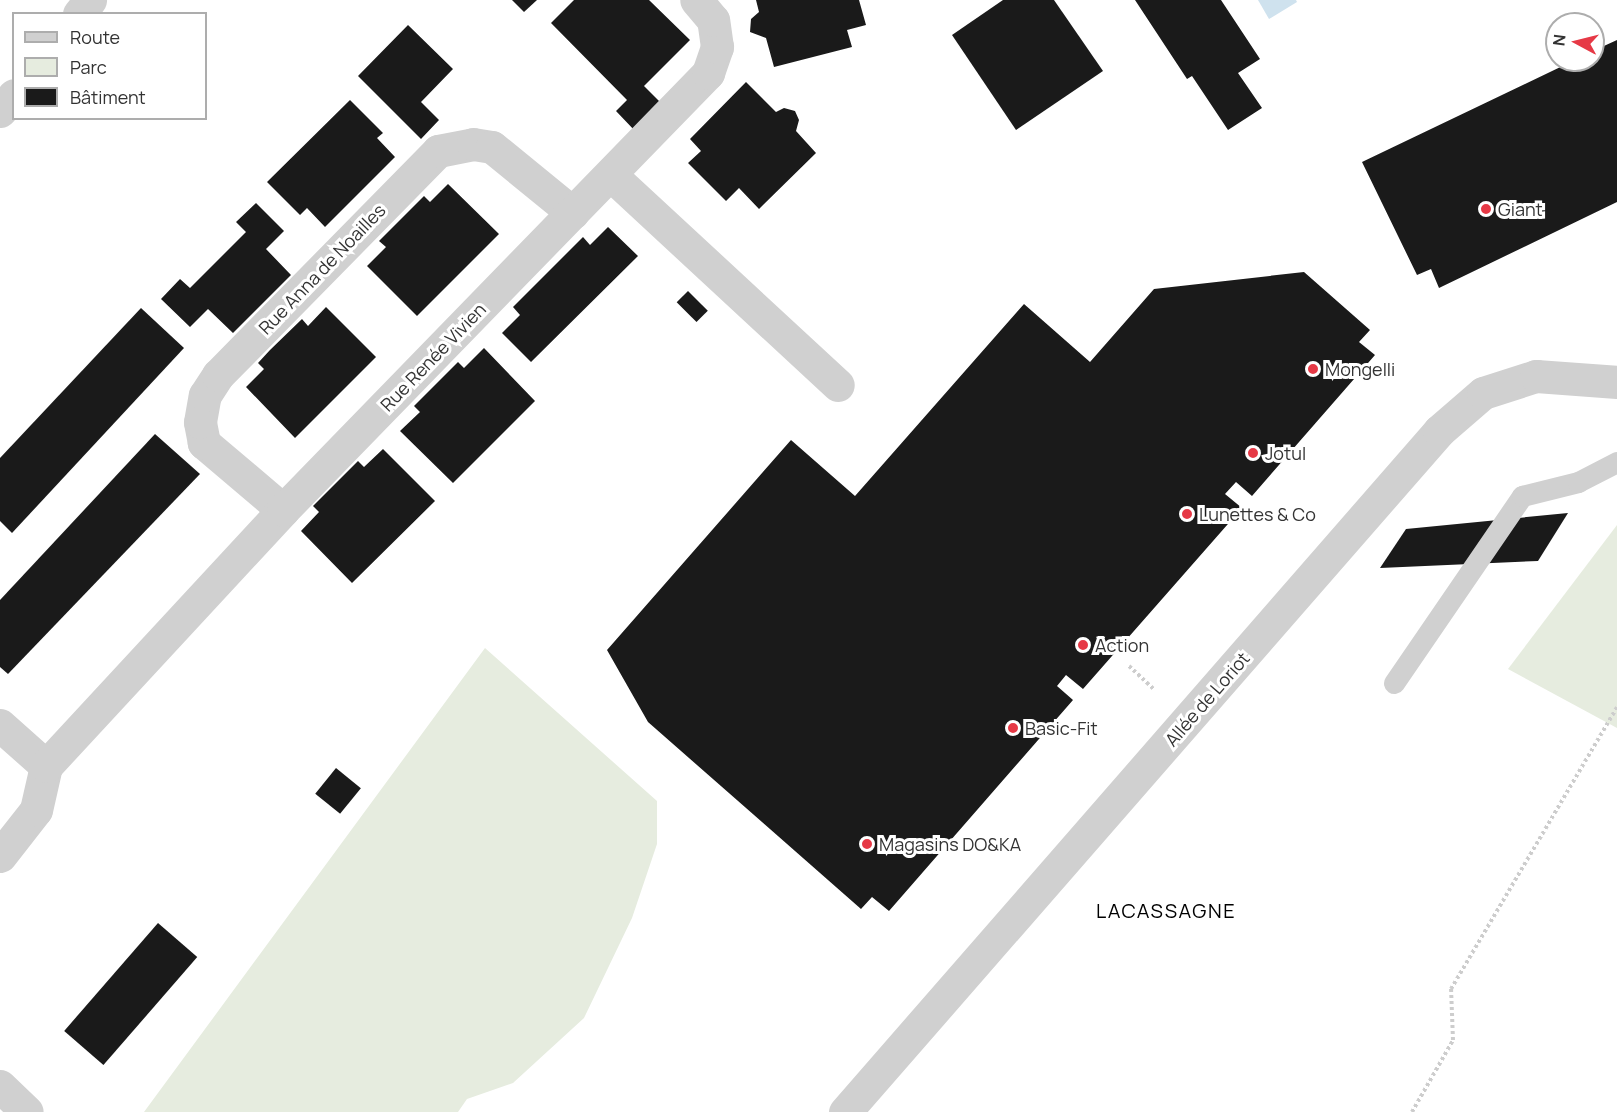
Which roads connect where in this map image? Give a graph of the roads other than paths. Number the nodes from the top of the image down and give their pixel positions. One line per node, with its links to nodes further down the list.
1 (90, 0): 3 (street)
2 (696, 0): 6 (street, Rue Renée Vivien)
3 (81, 12)
4 (12, 97): 5 (street)
5 (0, 111)
6 (611, 175): 7 (street, Rue Renée Vivien); 9 (street)
7 (573, 213): 11 (street, Rue Renée Vivien); 11 (street, Rue Anna de Noailles)
8 (1617, 382): 18 (street, Allée de Loriot)
9 (838, 385)
10 (1617, 462): 12 (lane)
11 (283, 510): 14 (street, Rue Renée Vivien)
12 (1394, 683)
13 (0, 725): 14 (street)
14 (45, 766): 15 (street)
15 (0, 856)
16 (0, 1086): 17 (street)
17 (27, 1112)
18 (845, 1112)

